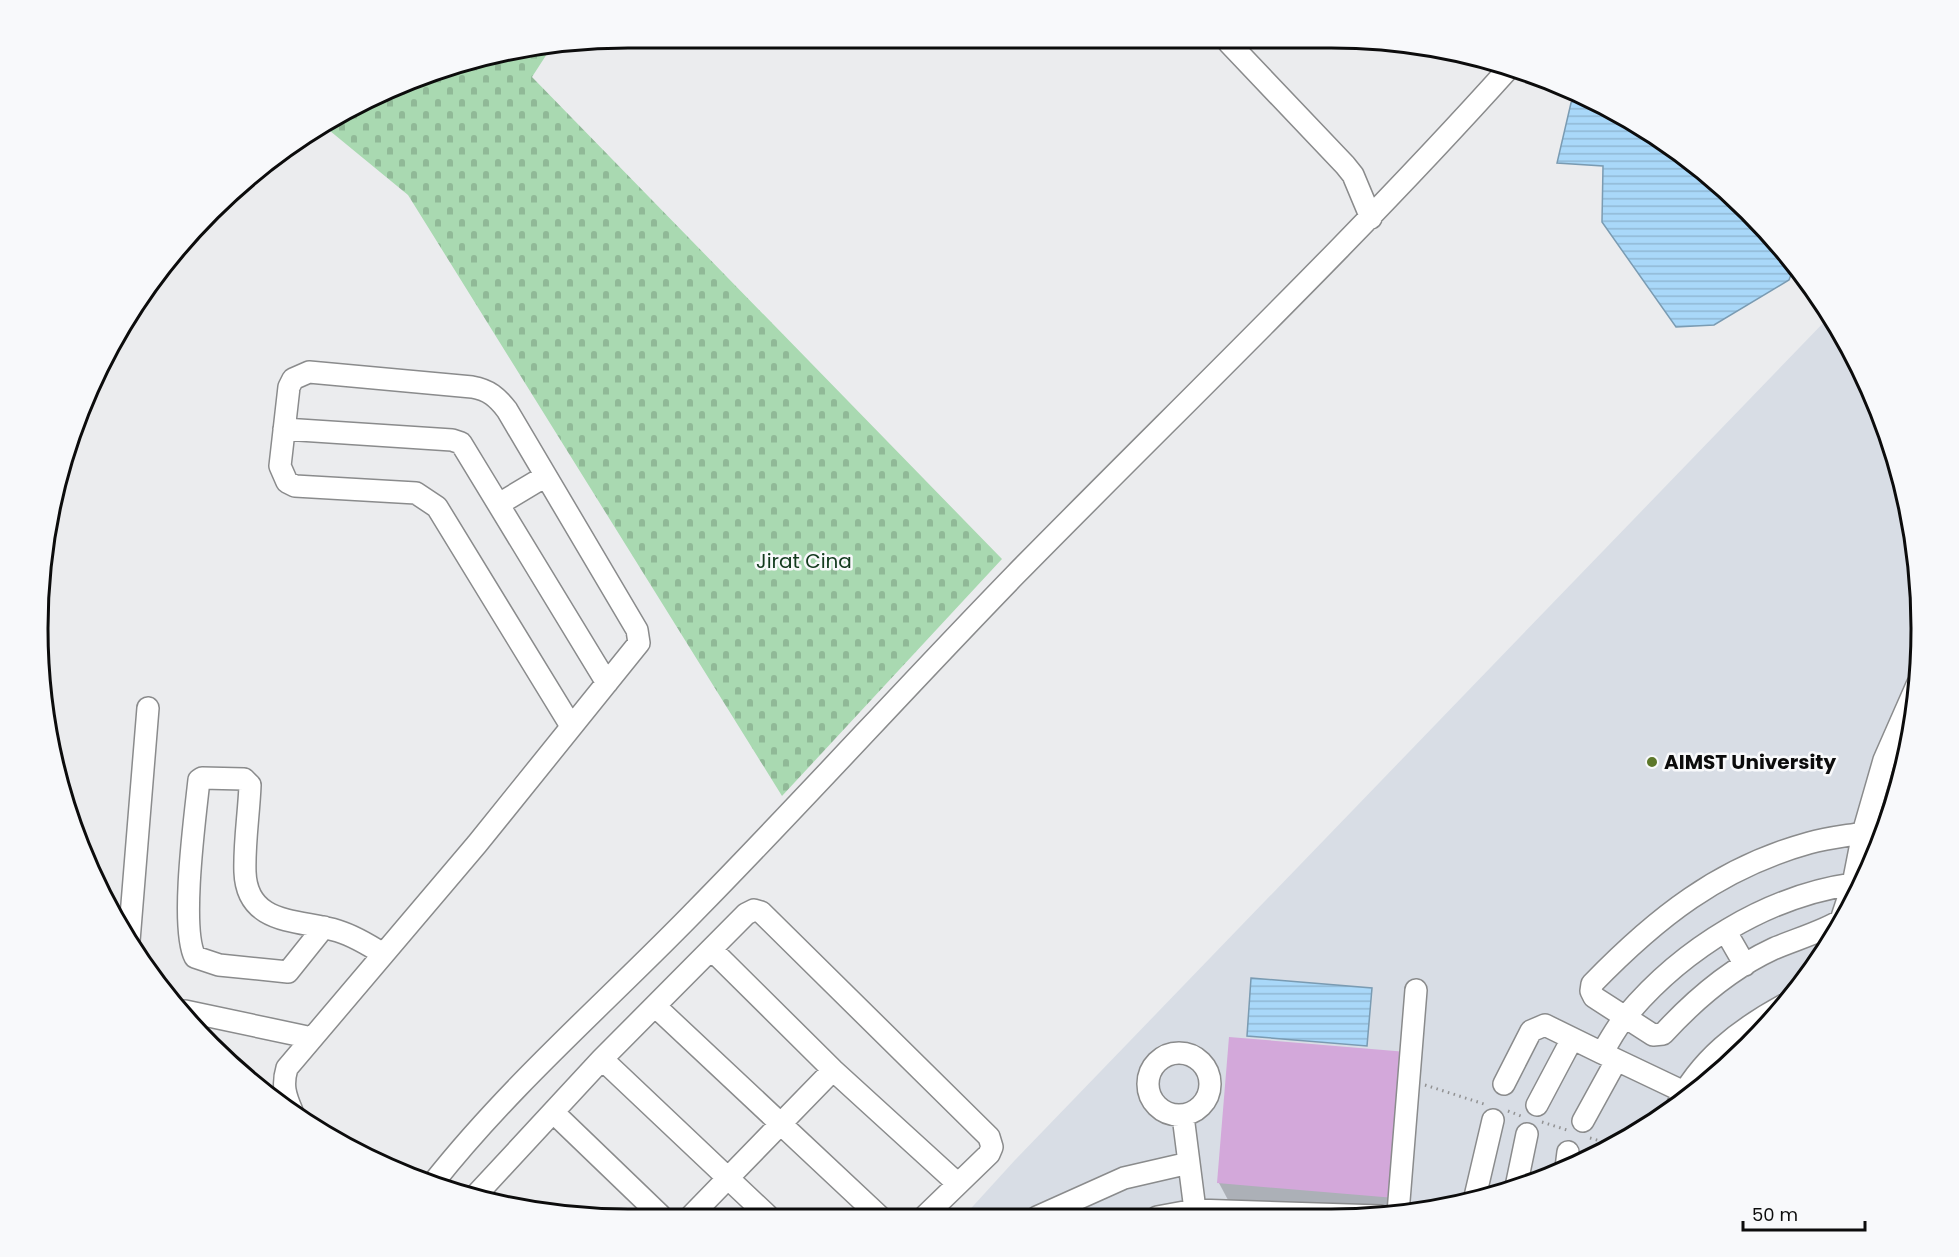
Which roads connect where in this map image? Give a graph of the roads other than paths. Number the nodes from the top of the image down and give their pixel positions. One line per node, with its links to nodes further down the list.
1 (1234, 48): 3 (street)
2 (1504, 75): 3 (street)
3 (1371, 218): 43 (street)
4 (284, 429): 5 (street); 6 (street); 9 (street)
5 (544, 477): 6 (street); 7 (street)
6 (499, 504): 7 (street)
7 (607, 683): 9 (street)
8 (148, 708): 15 (street)
9 (571, 726): 19 (street)
10 (1902, 730): 11 (street)
11 (1863, 833): 12 (street); 24 (street)
12 (1854, 878)
13 (1851, 884): 17 (street)
14 (1829, 925): 20 (street)
15 (130, 926)
16 (324, 927): 16 (street); 19 (street)
17 (1726, 932): 20 (street); 24 (street)
18 (712, 950): 22 (street); 30 (street); 46 (street)
19 (383, 954): 26 (street)
20 (1746, 965): 24 (street)
21 (1416, 990): 49 (street)
22 (655, 1006): 29 (street); 40 (street)
23 (194, 1013): 26 (street)
24 (1626, 1016): 28 (street)
25 (1759, 1019): 31 (street)
26 (312, 1038): 33 (street)
27 (1572, 1039): 28 (street); 32 (street); 35 (street)
28 (1609, 1057): 34 (street); 39 (street)
29 (602, 1059): 36 (street); 44 (street)
30 (833, 1070): 40 (street); 46 (street)
31 (1697, 1078)
32 (1504, 1084)
33 (285, 1096)
34 (1674, 1096)
35 (1537, 1105)
36 (553, 1112): 47 (street); 50 (street)
37 (1182, 1116): 42 (street)
38 (1493, 1120): 48 (street)
39 (1583, 1121)
40 (780, 1124): 44 (street); 53 (street)
41 (1527, 1134): 45 (street)
42 (1189, 1163): 55 (street); 56 (street)
43 (439, 1177)
44 (726, 1178): 51 (street); 52 (street)
45 (1518, 1178)
46 (958, 1184): 54 (street)
47 (481, 1190)
48 (1477, 1190)
49 (1399, 1205)
50 (654, 1209)
51 (698, 1209)
52 (760, 1209)
53 (871, 1209)
54 (932, 1209)
55 (1054, 1209)
56 (1195, 1209)

